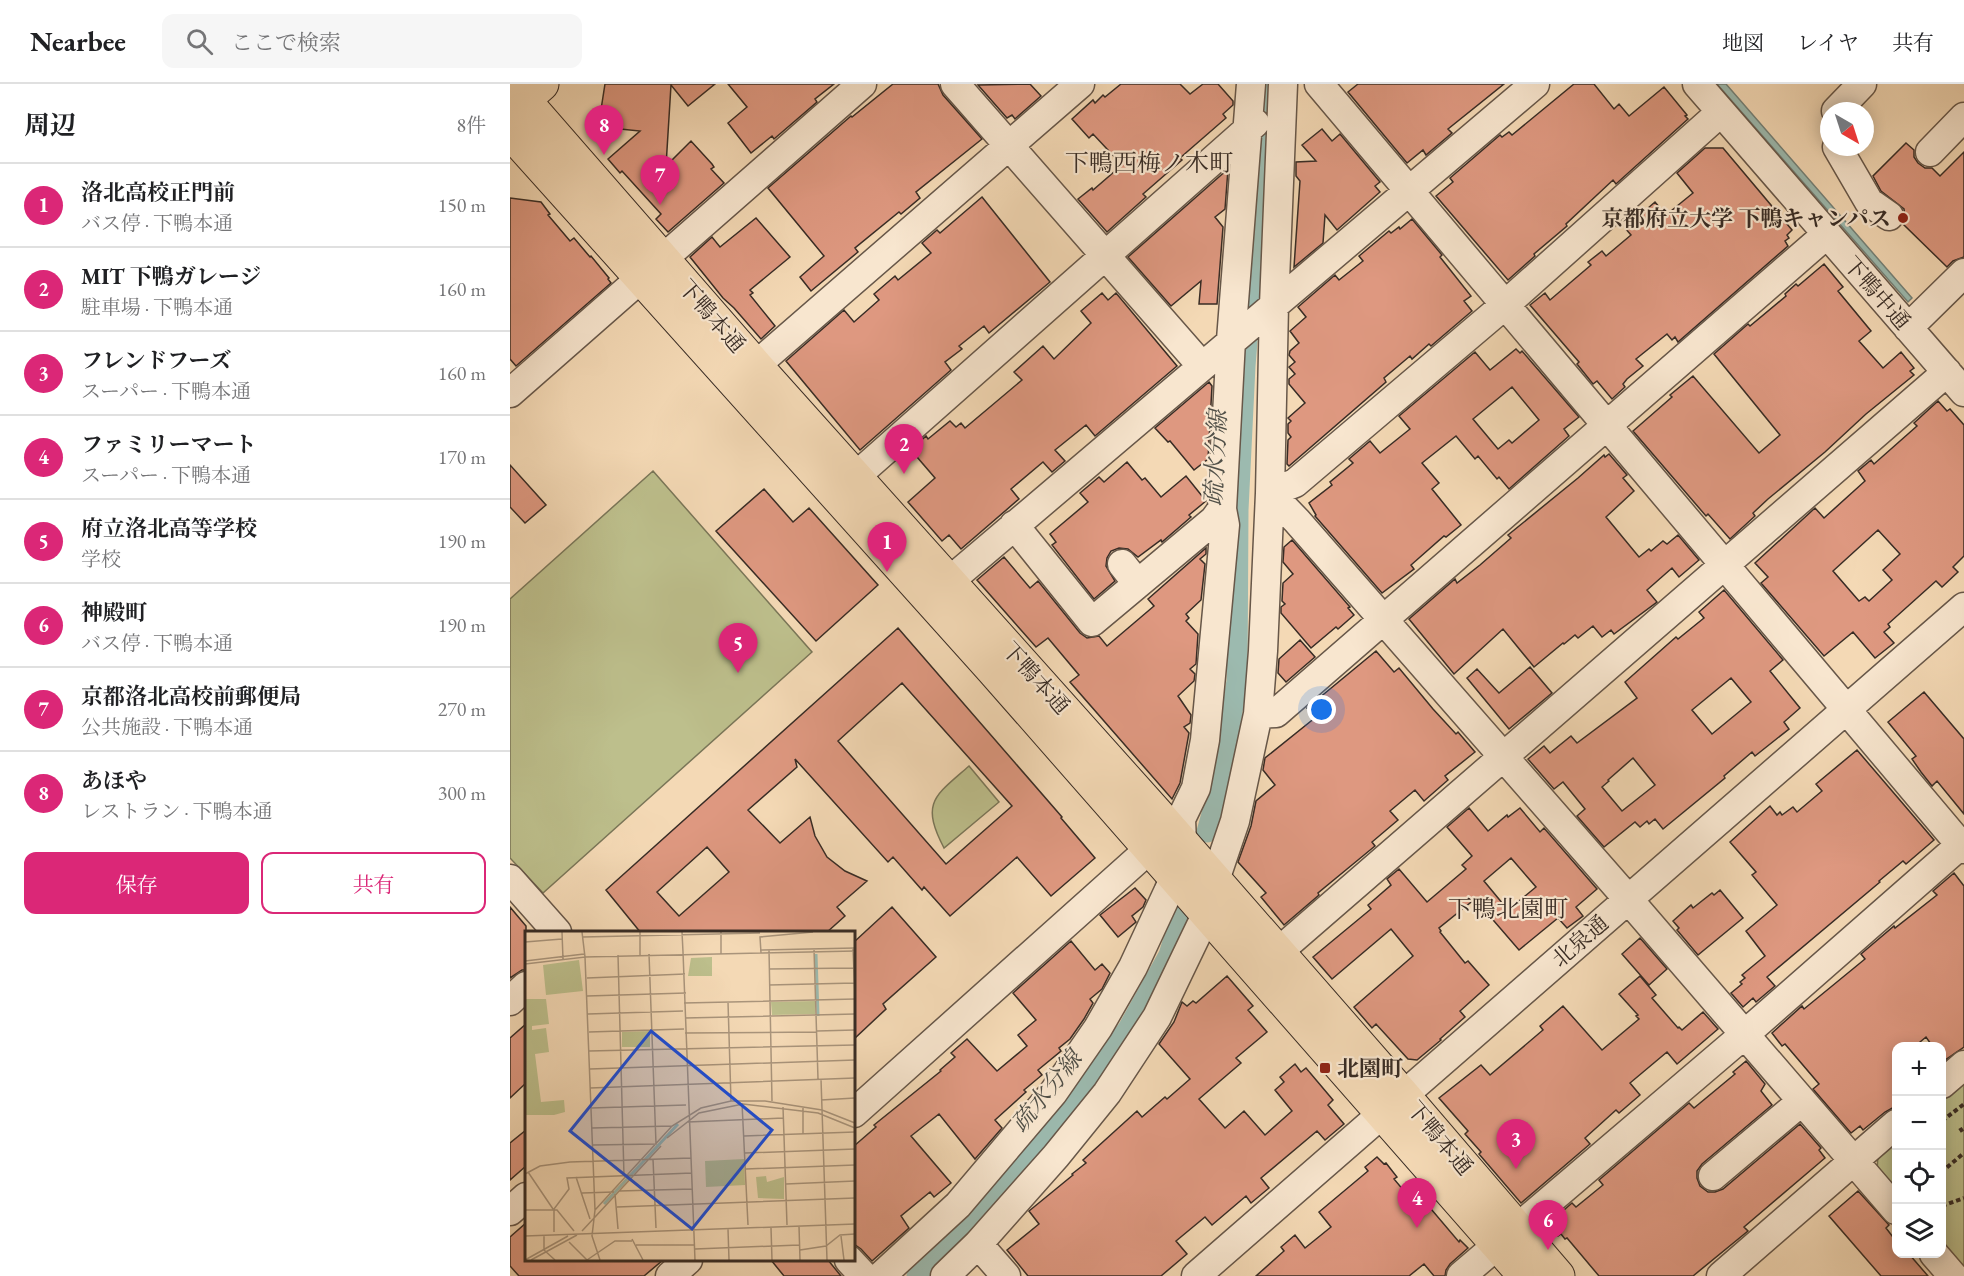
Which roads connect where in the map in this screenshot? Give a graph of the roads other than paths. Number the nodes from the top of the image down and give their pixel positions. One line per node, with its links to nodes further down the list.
1 (862, 84): 23 (street)
2 (954, 84): 16 (street)
3 (1080, 84): 16 (street)
4 (1251, 84): 14 (street)
5 (1319, 84): 19 (street)
6 (1535, 84): 19 (street)
7 (1697, 84): 12 (street, 下鴨中通)
8 (1862, 84): 11 (street)
9 (1289, 89): 14 (street); 26 (street)
10 (521, 95): 23 (main road, 下鴨本通)
11 (1845, 102)
12 (1721, 112): 21 (street, 下鴨中通); 25 (street)
13 (1964, 117): 17 (street)
14 (1247, 130): 22 (street); 28 (street)
15 (510, 132): 23 (main road, 下鴨本通)
16 (1008, 146): 22 (street); 30 (street)
17 (1930, 152)
18 (1842, 156): 20 (street)
19 (1410, 190): 25 (street); 26 (street)
20 (1889, 216)
21 (1827, 234): 27 (street, 下鴨中通); 33 (street)
22 (1104, 255): 29 (street); 34 (street)
23 (652, 268): 30 (main road, 下鴨本通); 32 (street)
24 (1964, 273): 27 (street)
25 (1506, 304): 33 (street); 35 (street)
26 (1274, 305): 28 (street); 35 (street)
27 (1908, 328): 31 (street, 下鴨中通)
28 (1231, 340): 29 (street); 36 (street)
29 (1201, 365): 37 (street)
30 (746, 374): 34 (main road, 下鴨本通)
31 (1955, 382): 38 (street)
32 (510, 393)
33 (1608, 425): 38 (street); 41 (street)
34 (845, 486): 39 (main road, 下鴨本通)
35 (1270, 493): 41 (street); 43 (street)
36 (1222, 509): 37 (street); 45 (street)
37 (1014, 525): 39 (street)
38 (1725, 564): 42 (street); 44 (street)
39 (939, 590): 45 (main road, 下鴨本通)
40 (1964, 607): 42 (street, 北泉通)
41 (1383, 620): 43 (street); 44 (street)
42 (1846, 709): 46 (street); 50 (street, 北泉通)
43 (1258, 714): 49 (street)
44 (1503, 758): 50 (street); 53 (street)
45 (1171, 835): 47 (main road, 下鴨本通); 49 (main road, 下鴨本通); 61 (street)
46 (1963, 845): 56 (street)
47 (1175, 876): 51 (main road, 下鴨本通); 75 (street)
48 (510, 879): 52 (street)
49 (1215, 880): 51 (street); 53 (main road, 下鴨本通)
50 (1628, 899): 56 (street); 60 (street, 北泉通)
51 (1207, 913): 60 (main road, 下鴨本通); 69 (street)
52 (555, 931)
53 (1278, 952): 60 (main road, 下鴨本通)
54 (525, 987): 55 (street)
55 (510, 1000)
56 (1745, 1034): 59 (street); 68 (street)
57 (1964, 1065): 58 (street)
58 (1944, 1096)
59 (1803, 1101): 63 (street); 64 (street)
60 (1393, 1104): 68 (main road, 下鴨本通); 78 (street, 北泉通)
61 (855, 1112)
62 (1892, 1128): 63 (street)
63 (1854, 1161): 66 (street); 82 (street)
64 (1713, 1176)
65 (525, 1198): 67 (street)
66 (1892, 1205)
67 (510, 1211)
68 (1507, 1236): 79 (street); 80 (main road, 下鴨本通); 81 (main road, 下鴨本通)
69 (978, 1244): 76 (street); 77 (street)
70 (1937, 1258): 83 (street)
71 (687, 1261): 73 (street)
72 (850, 1261): 74 (street)
73 (670, 1276)
74 (864, 1276)
75 (881, 1276)
76 (945, 1276)
77 (1006, 1276)
78 (1196, 1276)
79 (1461, 1276)
80 (1525, 1276)
81 (1558, 1276)
82 (1721, 1276)
83 (1953, 1276)

